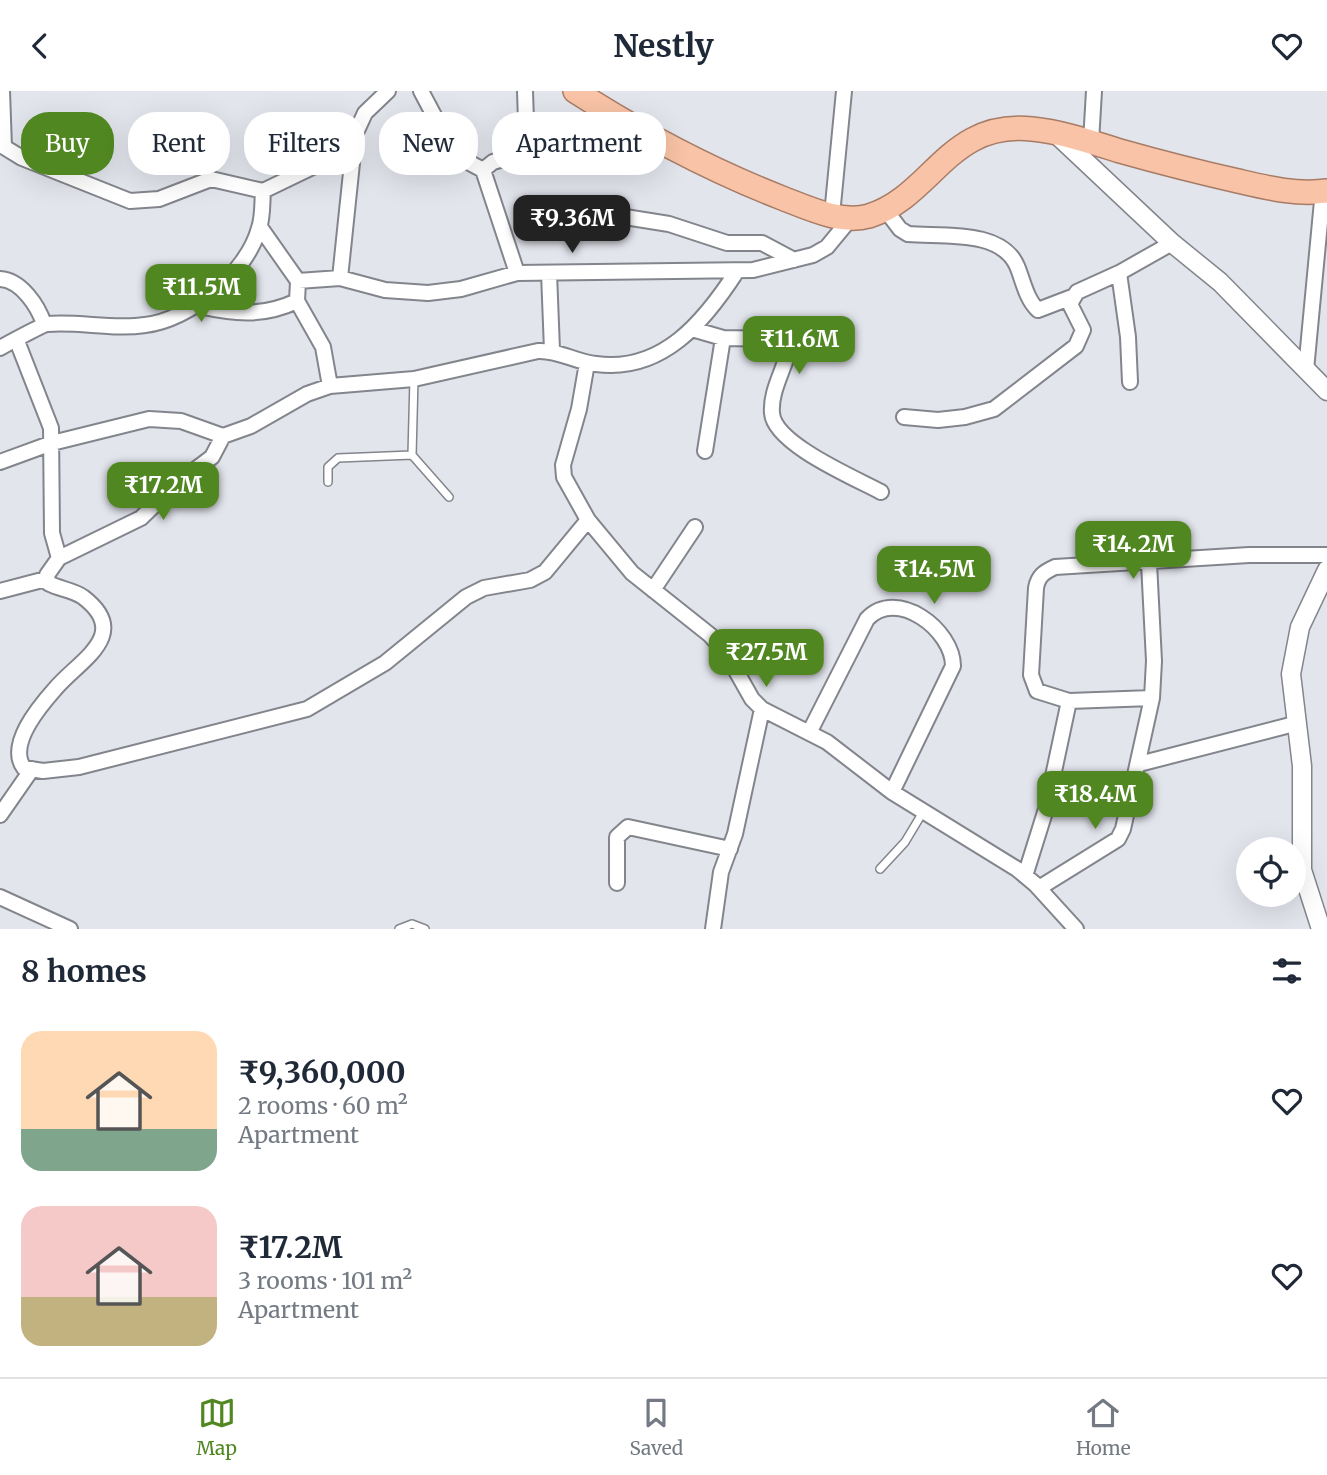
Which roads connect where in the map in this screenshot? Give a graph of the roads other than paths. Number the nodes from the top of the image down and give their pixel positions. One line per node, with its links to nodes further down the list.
1 (2, 91): 11 (street)
2 (388, 91): 8 (street)
3 (421, 91): 12 (street)
4 (524, 91): 12 (street)
5 (575, 91): 19 (highway)
6 (844, 91): 19 (street)
7 (1094, 91): 10 (street)
8 (365, 113)
9 (1054, 132): 10 (highway); 17 (highway); 21 (street)
10 (1091, 142): 16 (highway)
11 (2, 147): 15 (street)
12 (483, 170): 24 (street)
13 (296, 175): 15 (street)
14 (351, 175): 27 (street)
15 (262, 191): 20 (street)
16 (1321, 197): 40 (street)
17 (884, 208): 19 (highway); 30 (street)
18 (575, 209): 22 (street)
19 (841, 217): 22 (street)
20 (260, 227): 29 (street); 32 (street)
21 (1172, 243): 26 (street); 40 (street)
22 (794, 260): 23 (street)
23 (737, 271): 25 (street); 34 (street)
24 (517, 273): 25 (street); 27 (street)
25 (550, 273): 38 (street)
26 (1119, 273): 30 (street); 42 (street)
27 (340, 278): 29 (street)
28 (0, 279): 33 (street)
29 (298, 281): 31 (street)
30 (1072, 297): 45 (street)
31 (297, 301): 32 (street); 43 (street)
32 (199, 306): 33 (street)
33 (44, 324): 36 (street)
34 (692, 329): 35 (street); 39 (street)
35 (723, 338): 48 (street); 52 (street)
36 (17, 341): 37 (street); 47 (street)
37 (0, 348)
38 (552, 351): 39 (street); 41 (street)
39 (587, 363): 54 (street)
40 (1306, 370): 44 (street)
41 (414, 379): 43 (street); 49 (lane)
42 (1130, 382)
43 (330, 386): 46 (street)
44 (1327, 391)
45 (904, 417)
46 (223, 436): 47 (street); 57 (street)
47 (52, 443): 50 (street); 57 (street)
48 (705, 451)
49 (412, 455): 51 (lane); 53 (lane)
50 (0, 463)
51 (328, 482)
52 (881, 492)
53 (449, 497)
54 (588, 520): 61 (street); 69 (street)
55 (695, 527): 61 (street)
56 (1327, 555): 58 (street)
57 (59, 558): 60 (street)
58 (1149, 563): 63 (street); 64 (street)
59 (1327, 570): 66 (street)
60 (46, 579): 62 (street); 69 (street)
61 (653, 590): 65 (street)
62 (0, 591)
63 (1152, 698): 64 (street); 68 (street)
64 (1069, 701): 75 (street)
65 (762, 709): 67 (street); 73 (street)
66 (1298, 723): 68 (street); 84 (street)
67 (809, 733): 70 (street); 70 (street)
68 (1139, 764): 77 (street)
69 (32, 769): 72 (street)
70 (891, 792): 71 (street)
71 (923, 812): 74 (lane); 75 (street)
72 (0, 815)
73 (730, 849): 76 (street); 82 (street)
74 (880, 869)
75 (1025, 876): 77 (street)
76 (617, 883)
77 (1039, 888): 83 (street)
78 (0, 897): 79 (street)
79 (70, 929)
80 (399, 929): 81 (lane)
81 (425, 929)
82 (713, 929)
83 (1076, 929)
84 (1321, 929)

